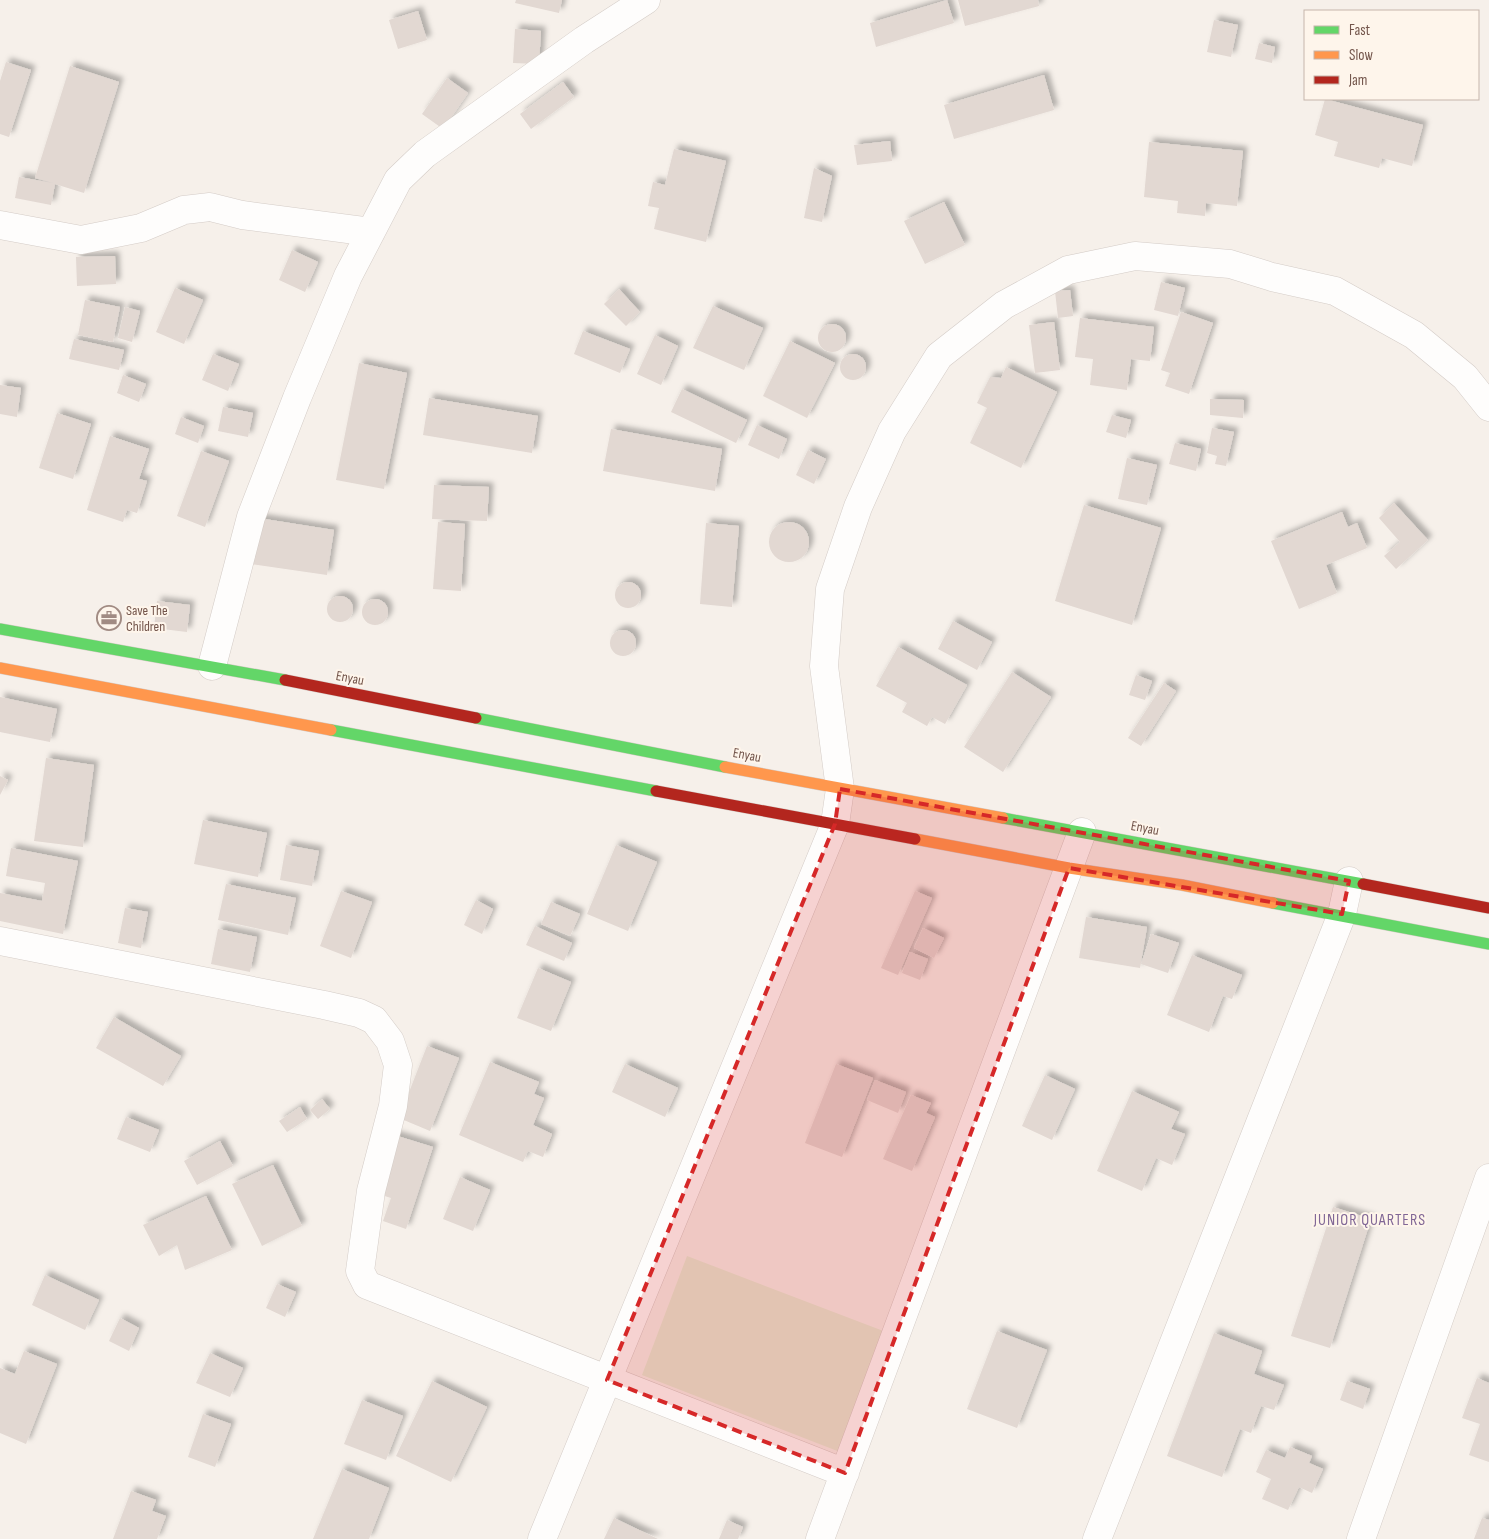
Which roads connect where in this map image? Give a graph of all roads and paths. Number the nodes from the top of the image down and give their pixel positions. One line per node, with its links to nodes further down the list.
1 (646, 0): 3 (street)
2 (0, 225): 3 (street)
3 (371, 232): 6 (street)
4 (1489, 407): 8 (street)
5 (0, 629): 6 (street, Enyau)
6 (212, 666): 8 (street, Enyau)
7 (0, 668): 9 (street)
8 (840, 789): 9 (street); 10 (street, Enyau)
9 (836, 824): 11 (street); 18 (street)
10 (1082, 832): 11 (street); 12 (street, Enyau)
11 (1069, 868): 14 (street); 19 (street)
12 (1349, 881): 13 (street, Enyau); 14 (street)
13 (1489, 908)
14 (1342, 914): 16 (street); 22 (street)
15 (0, 941): 18 (street)
16 (1489, 944)
17 (1489, 1178): 23 (street)
18 (607, 1380): 19 (street); 20 (street)
19 (844, 1473): 21 (street)
20 (542, 1539)
21 (820, 1539)
22 (1097, 1539)
23 (1361, 1539)

